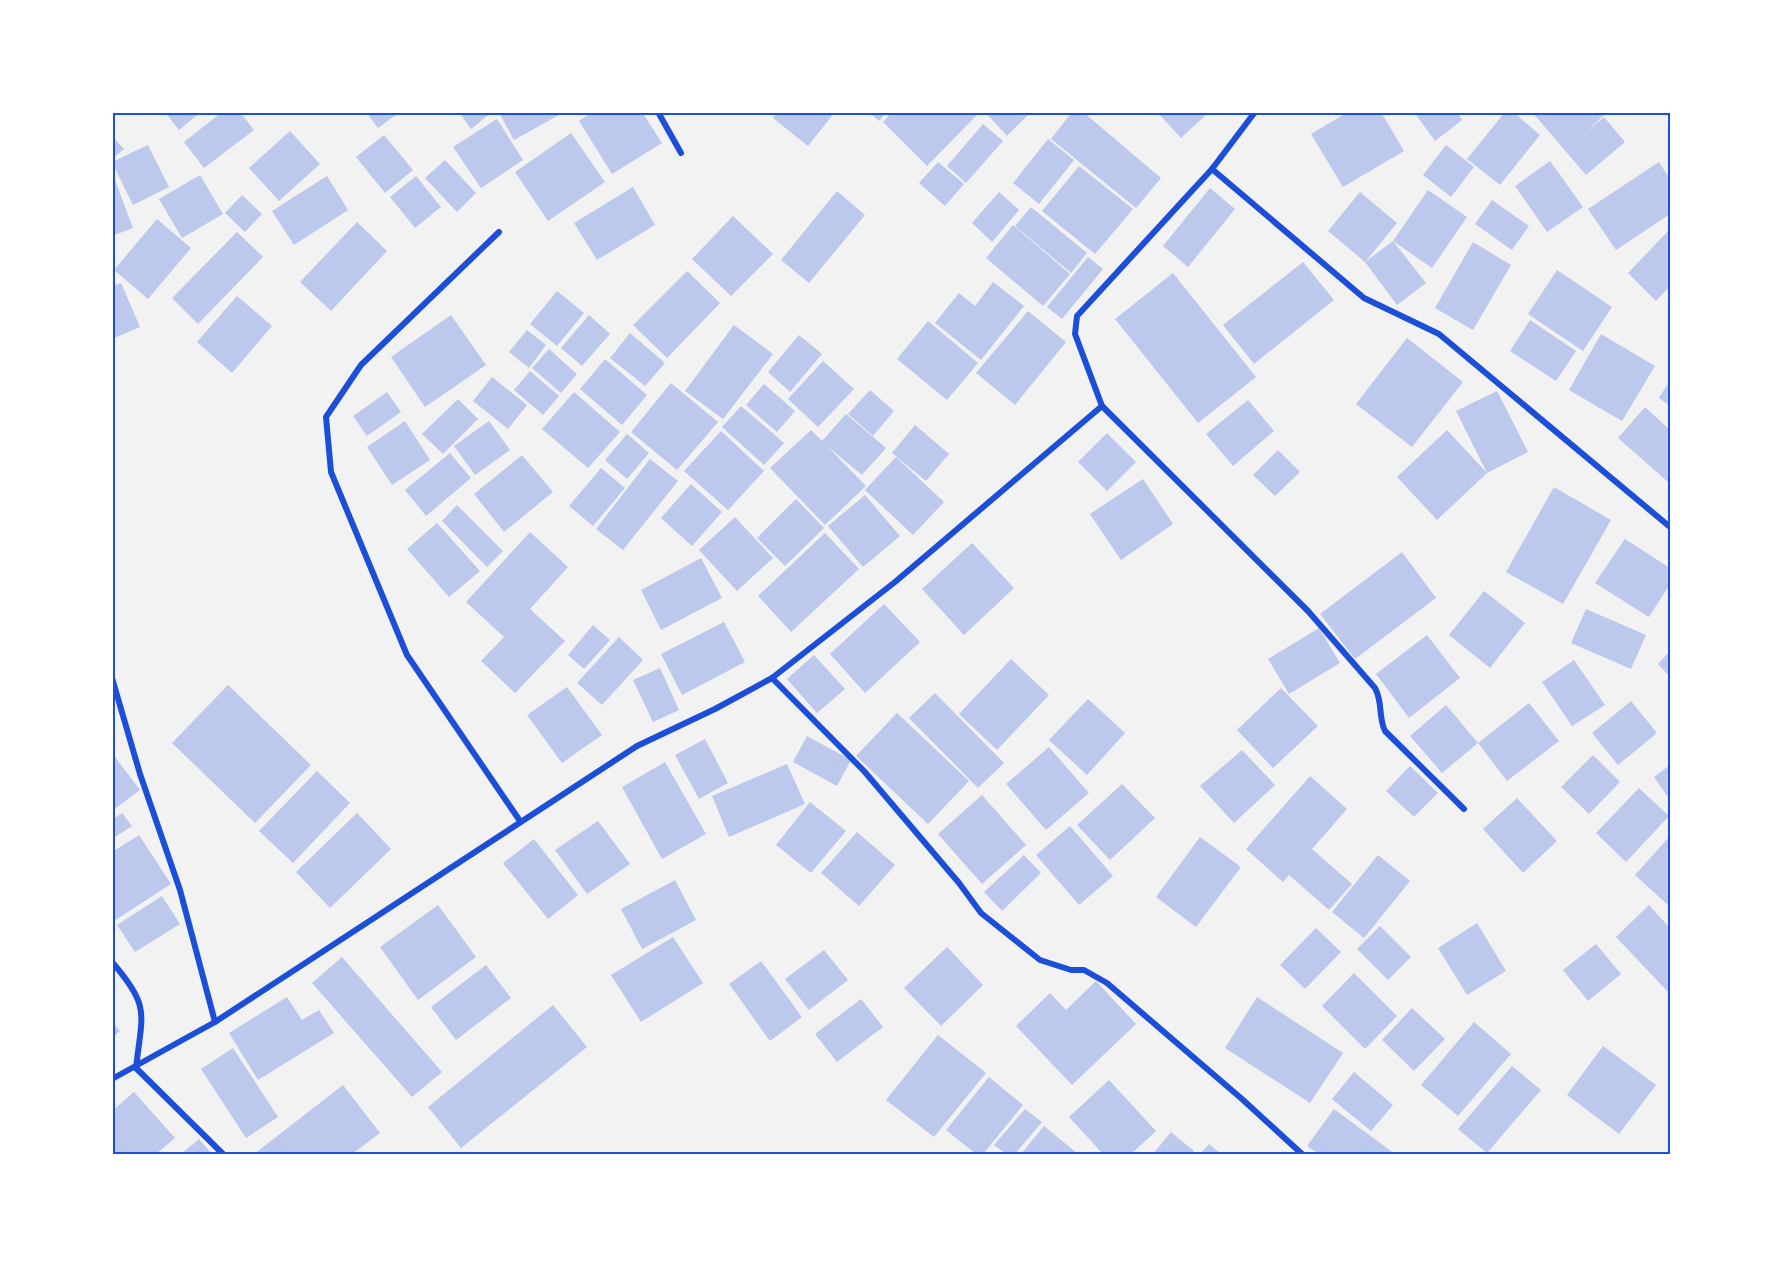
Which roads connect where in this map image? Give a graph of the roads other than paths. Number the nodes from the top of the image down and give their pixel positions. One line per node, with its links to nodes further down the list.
1 (658, 112): 3 (street)
2 (1255, 112): 4 (street)
3 (681, 153)
4 (1212, 169): 6 (street); 7 (street)
5 (499, 232): 11 (street)
6 (1102, 406): 9 (street); 10 (street)
7 (1671, 527)
8 (112, 678): 13 (street)
9 (772, 678): 11 (street); 17 (street)
10 (1464, 809)
11 (520, 821): 13 (street)
12 (112, 962): 14 (street)
13 (215, 1022): 14 (street)
14 (136, 1068): 15 (street); 16 (street)
15 (112, 1079)
16 (224, 1155)
17 (1302, 1155)

